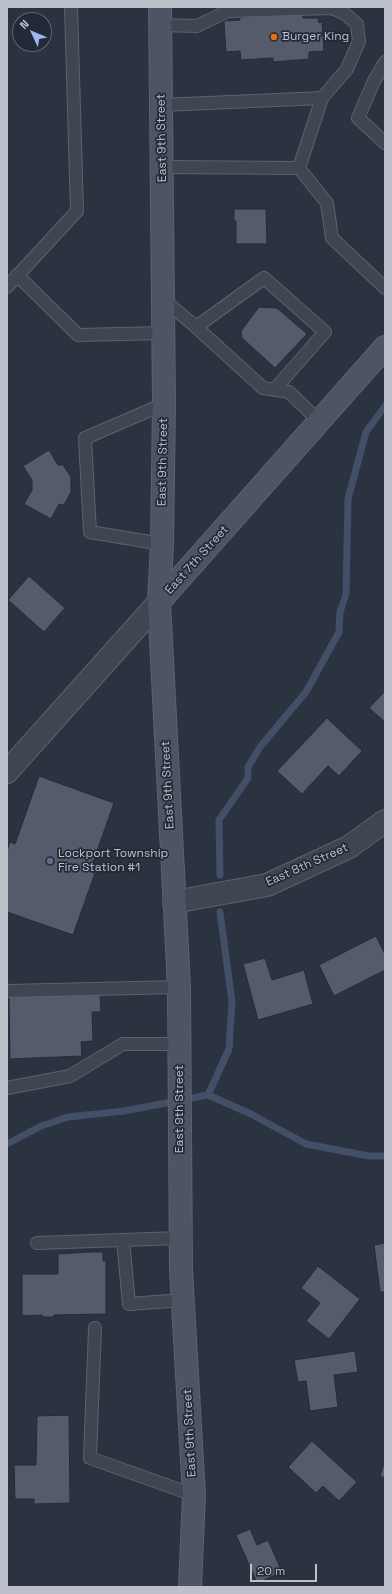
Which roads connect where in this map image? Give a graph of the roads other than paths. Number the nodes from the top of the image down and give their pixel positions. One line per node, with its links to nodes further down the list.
1 (71, 7): 9 (lane)
2 (160, 16): 4 (lane); 5 (main road, East 9th Street)
3 (385, 62): 6 (lane)
4 (322, 98): 5 (lane); 8 (lane)
5 (162, 106): 7 (main road, East 9th Street)
6 (385, 143)
7 (162, 167): 8 (lane); 12 (main road, East 9th Street)
8 (299, 168): 11 (lane)
9 (17, 275): 10 (lane); 14 (lane)
10 (7, 287)
11 (385, 288)
12 (163, 300): 13 (lane); 14 (main road, East 9th Street)
13 (196, 327): 16 (lane); 16 (lane)
14 (164, 333): 17 (main road, East 9th Street)
15 (385, 347): 18 (main road, East 7th Street)
16 (274, 390): 18 (lane)
17 (164, 404): 19 (main road, East 9th Street); 19 (lane)
18 (320, 422): 20 (main road, East 7th Street)
19 (162, 544): 20 (main road, East 9th Street)
20 (159, 602): 21 (street, East 7th Street); 23 (main road, East 9th Street)
21 (7, 772)
22 (385, 821): 23 (street, East 8th Street)
23 (174, 902): 24 (main road, East 9th Street)
24 (179, 987): 25 (lane); 26 (main road, East 9th Street)
25 (7, 991)
26 (179, 1044): 27 (lane); 28 (main road, East 9th Street)
27 (7, 1088)
28 (180, 1238): 29 (lane); 31 (main road, East 9th Street)
29 (123, 1240): 30 (lane); 31 (lane)
30 (37, 1243)
31 (182, 1300): 33 (main road, East 9th Street)
32 (95, 1328): 33 (lane)
33 (194, 1495): 34 (main road, East 9th Street)
34 (190, 1587)

